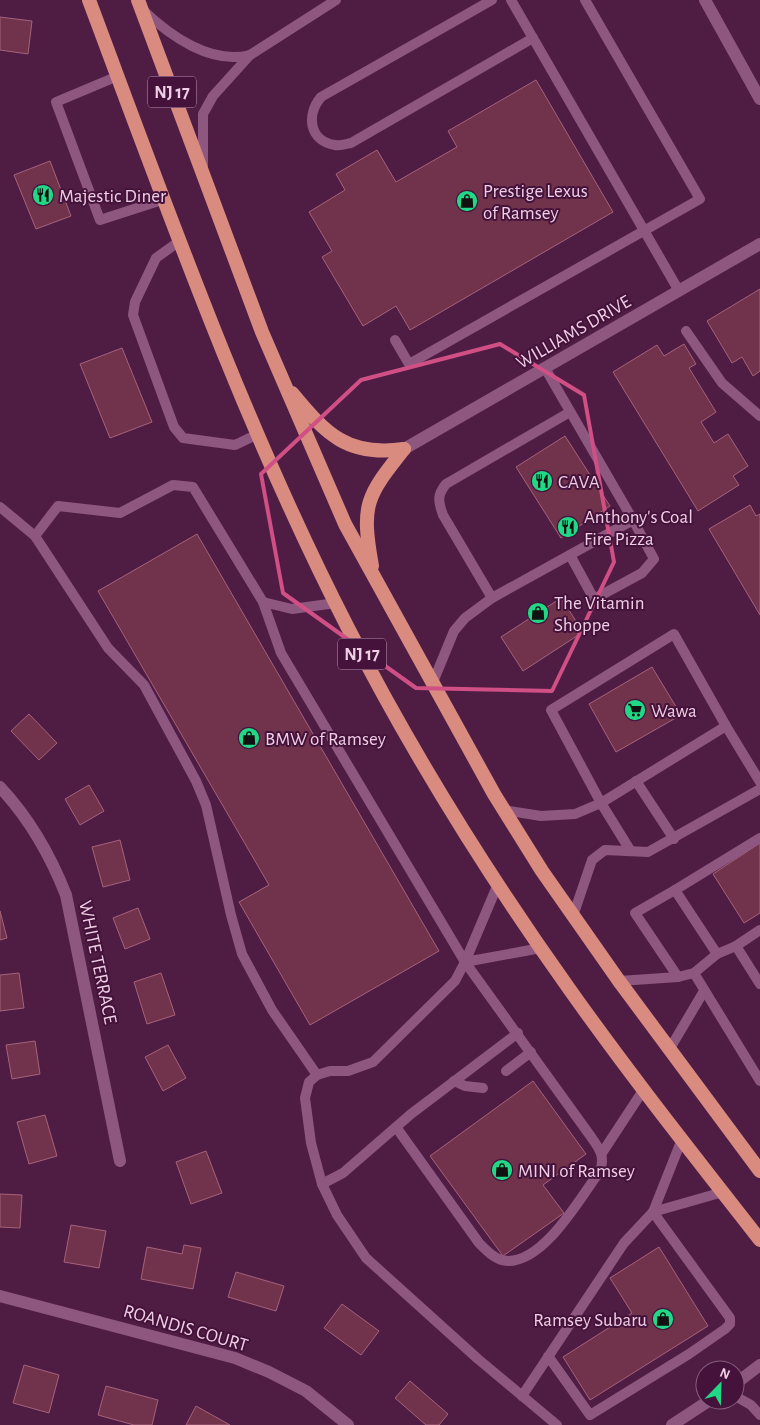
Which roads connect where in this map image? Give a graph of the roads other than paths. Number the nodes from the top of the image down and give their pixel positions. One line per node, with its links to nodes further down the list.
1 (89, 0): 10 (highway, NJ 17)
2 (336, 0): 9 (lane)
3 (492, 0): 8 (lane)
4 (511, 0): 8 (lane)
5 (585, 0): 14 (lane)
6 (705, 0): 11 (street)
7 (140, 3): 9 (lane); 12 (highway, NJ 17)
8 (533, 38): 14 (lane)
9 (250, 55): 12 (lane)
10 (118, 76): 13 (highway, NJ 17); 13 (lane)
11 (760, 99)
12 (204, 177): 21 (highway, NJ 17)
13 (165, 199): 15 (highway, NJ 17)
14 (646, 230): 17 (lane); 19 (lane)
15 (181, 240): 24 (highway, NJ 17); 24 (lane)
16 (760, 244): 17 (street, WILLIAMS DRIVE)
17 (679, 291): 20 (street, WILLIAMS DRIVE)
18 (686, 331): 23 (lane)
19 (395, 340)
20 (544, 368): 22 (lane); 25 (street, WILLIAMS DRIVE)
21 (282, 380): 25 (highway); 30 (highway, NJ 17)
22 (570, 412): 27 (lane); 31 (lane)
23 (760, 416)
24 (258, 434): 33 (highway, NJ 17)
25 (404, 450): 30 (highway)
26 (0, 507): 28 (lane)
27 (633, 520): 29 (lane); 29 (lane)
28 (34, 536): 32 (lane); 62 (lane)
29 (570, 555): 31 (lane)
30 (374, 579): 34 (highway, NJ 17)
31 (492, 598): 34 (lane)
32 (263, 602): 33 (lane); 52 (lane)
33 (336, 603): 45 (highway, NJ 17)
34 (434, 682): 41 (highway, NJ 17)
35 (726, 726): 36 (lane); 37 (lane); 40 (lane)
36 (636, 781): 40 (lane); 43 (lane)
37 (760, 782)
38 (0, 787): 70 (street, WHITE TERRACE)
39 (760, 789): 43 (lane)
40 (602, 803): 41 (lane); 44 (lane)
41 (503, 810): 47 (highway, NJ 17)
42 (760, 838): 46 (lane)
43 (674, 839): 44 (lane)
44 (630, 850): 47 (lane)
45 (498, 884): 50 (highway, NJ 17); 52 (lane)
46 (675, 890): 51 (lane); 54 (lane)
47 (572, 916): 55 (highway, NJ 17)
48 (760, 930): 49 (lane)
49 (736, 946): 51 (lane); 56 (lane)
50 (541, 948): 52 (lane); 66 (highway, NJ 17)
51 (717, 954): 53 (lane)
52 (464, 962): 58 (lane); 62 (lane)
53 (694, 973): 54 (lane); 57 (lane)
54 (678, 978): 55 (lane)
55 (619, 981): 59 (highway, NJ 17)
56 (760, 984)
57 (704, 991): 59 (lane); 64 (lane)
58 (518, 1033): 60 (lane); 63 (lane)
59 (669, 1050): 71 (highway, NJ 17)
60 (531, 1052): 61 (lane); 69 (lane)
61 (506, 1071)
62 (317, 1075): 72 (lane)
63 (454, 1081): 65 (lane); 67 (lane)
64 (760, 1081)
65 (483, 1088)
66 (644, 1089): 68 (highway, NJ 17); 69 (lane)
67 (396, 1127): 69 (lane); 72 (lane)
68 (682, 1139): 73 (highway, NJ 17); 74 (lane)
69 (602, 1152)
70 (120, 1161)
71 (760, 1171)
72 (322, 1184): 80 (lane)
73 (723, 1192): 74 (lane); 75 (highway, NJ 17)
74 (653, 1212): 77 (lane); 77 (lane)
75 (760, 1240)
76 (0, 1296): 85 (street, ROANDIS COURT)
77 (548, 1356): 80 (lane)
78 (760, 1365): 79 (street)
79 (745, 1376)
80 (522, 1396): 86 (lane)
81 (745, 1402): 83 (lane)
82 (697, 1410): 84 (street)
83 (760, 1415)
84 (681, 1423)
85 (348, 1425)
86 (556, 1425)

